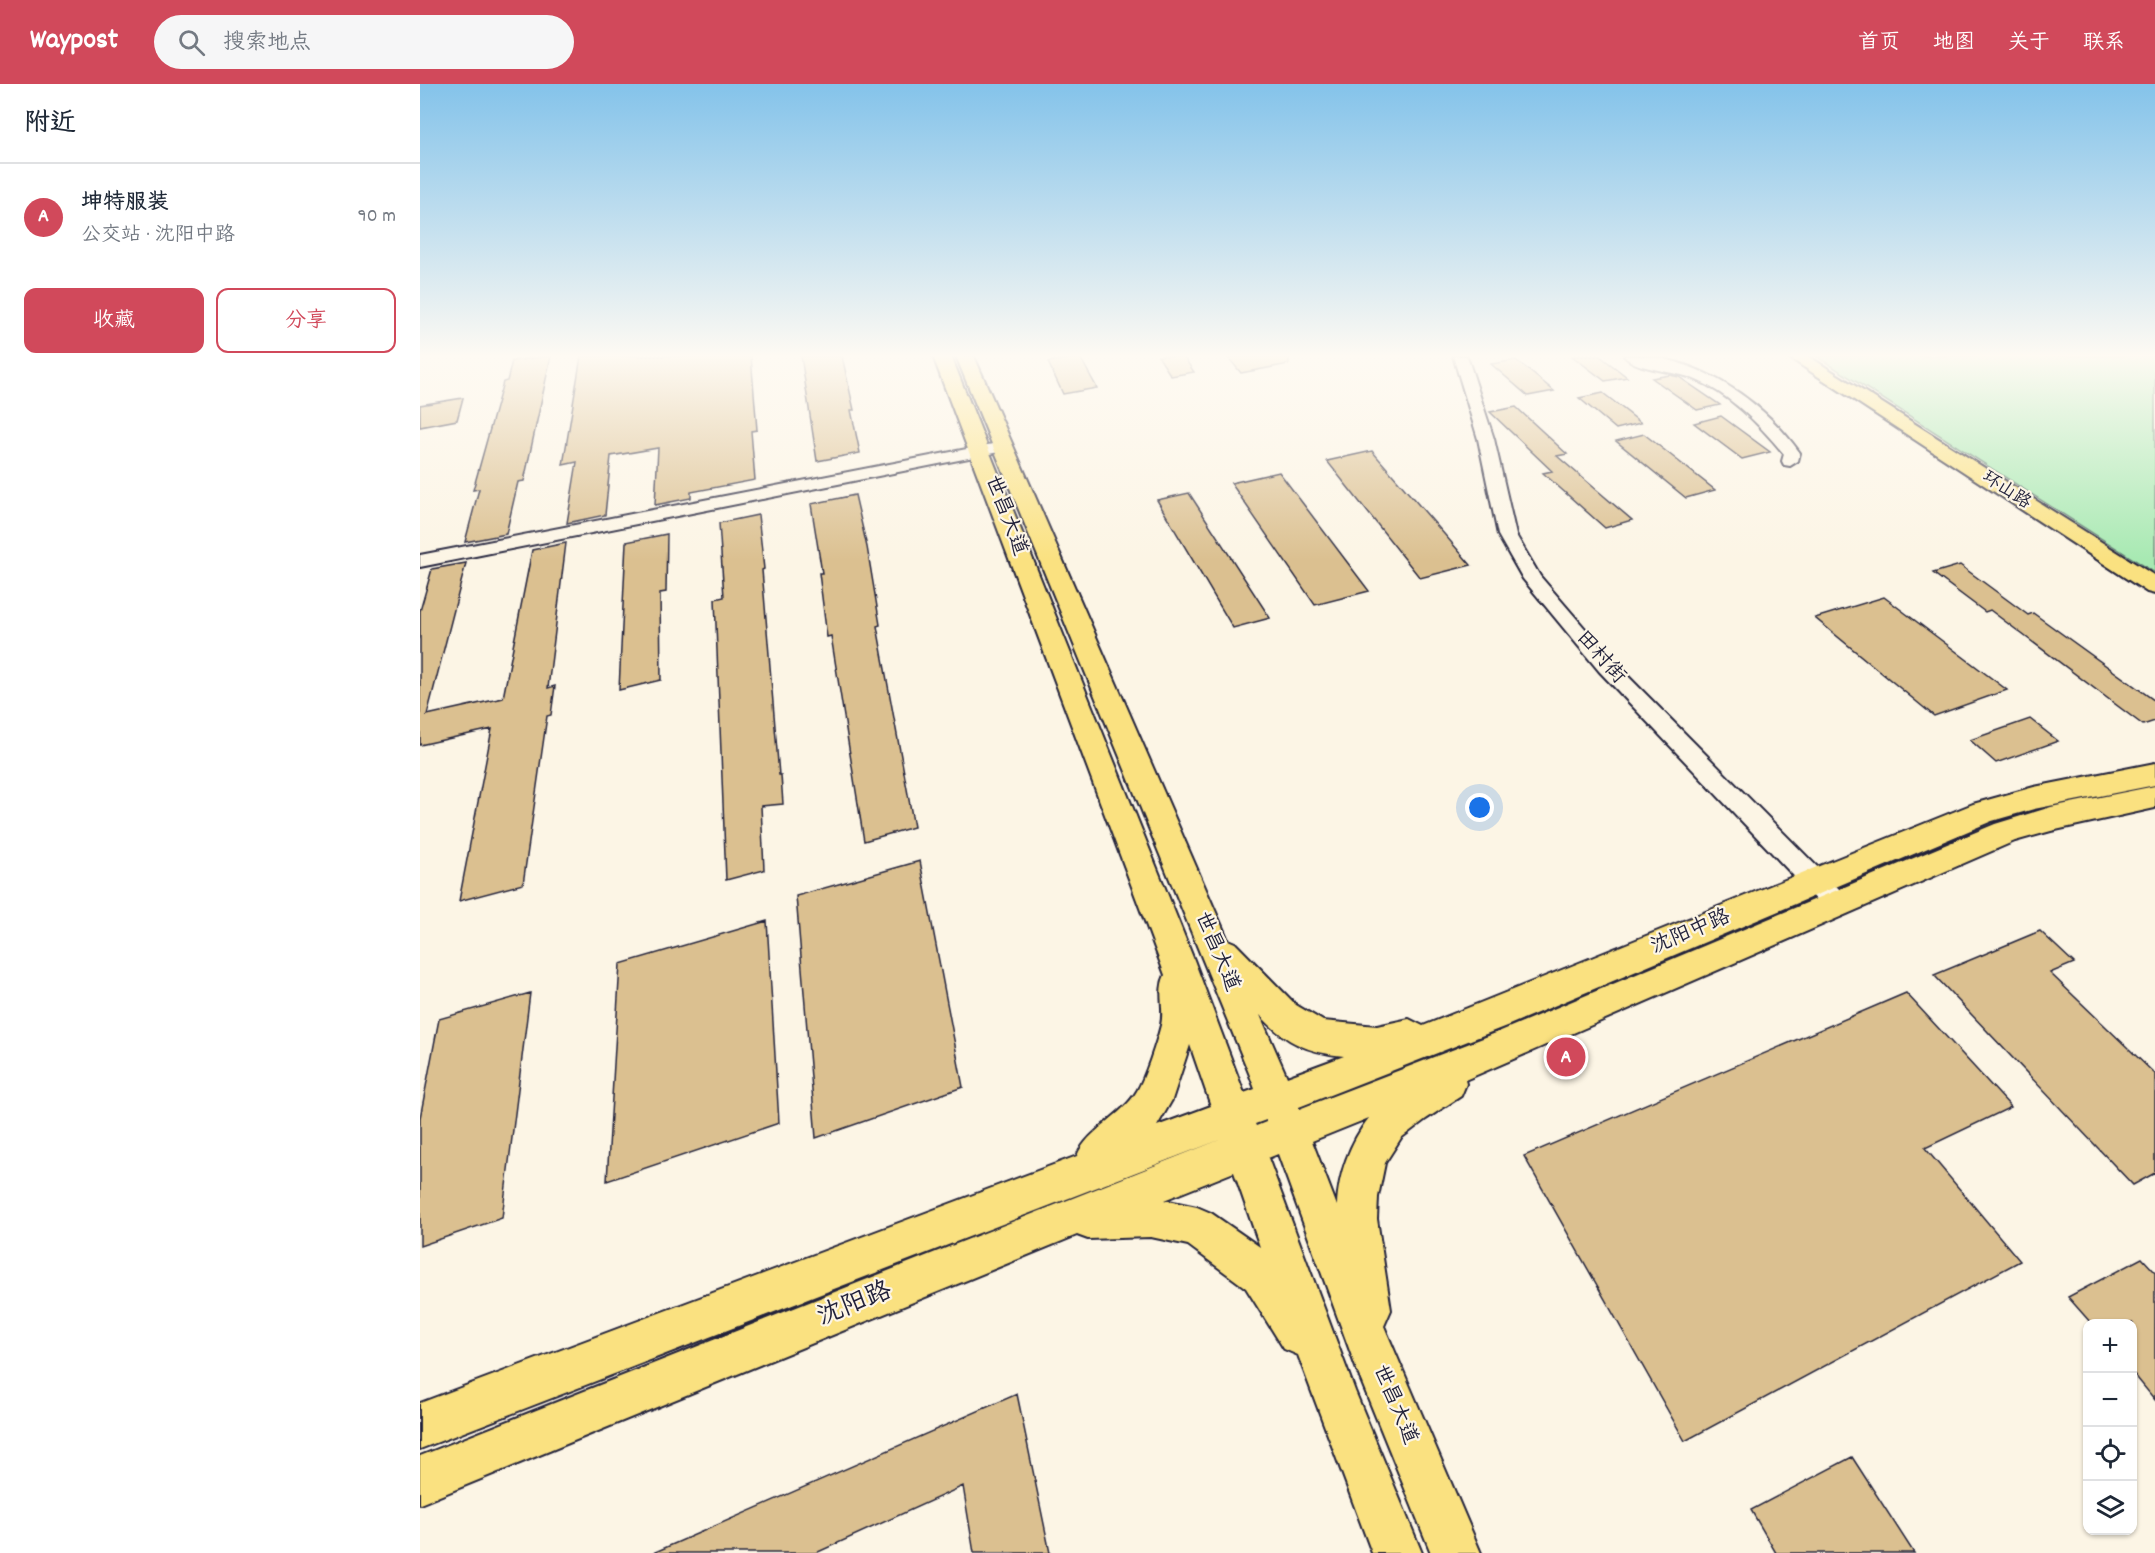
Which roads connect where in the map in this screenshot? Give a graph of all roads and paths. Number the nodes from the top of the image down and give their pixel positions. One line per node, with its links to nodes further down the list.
1 (979, 425): 6 (main road, 世昌大道)
2 (985, 425): 6 (main road, 世昌大道)
3 (1482, 425): 12 (street, 田村街)
4 (1768, 425): 7 (street)
5 (1903, 425): 9 (main road, 环山路)
6 (992, 449): 8 (street); 13 (main road, 世昌大道); 14 (main road, 世昌大道)
7 (1790, 461)
8 (420, 561)
9 (2155, 587)
10 (2155, 774): 12 (main road)
11 (2155, 797): 12 (main road)
12 (1826, 892): 15 (main road)
13 (1212, 941): 15 (main road); 16 (main road, 世昌大道)
14 (1177, 960): 17 (main road, 世昌大道); 18 (main road)
15 (1503, 1030): 16 (main road, 沈阳路); 20 (main road)
16 (1284, 1116): 17 (main road, 沈阳路); 20 (main road, 世昌大道)
17 (1240, 1132): 18 (main road, 沈阳路); 19 (main road, 沈阳路); 21 (main road, 世昌大道)
18 (1082, 1171): 22 (main road, 沈阳路)
19 (1063, 1220): 21 (main road); 23 (main road, 沈阳路)
20 (1380, 1373): 25 (main road, 世昌大道)
21 (1333, 1391): 24 (main road, 世昌大道)
22 (420, 1426)
23 (420, 1480)
24 (1397, 1553)
25 (1456, 1553)

